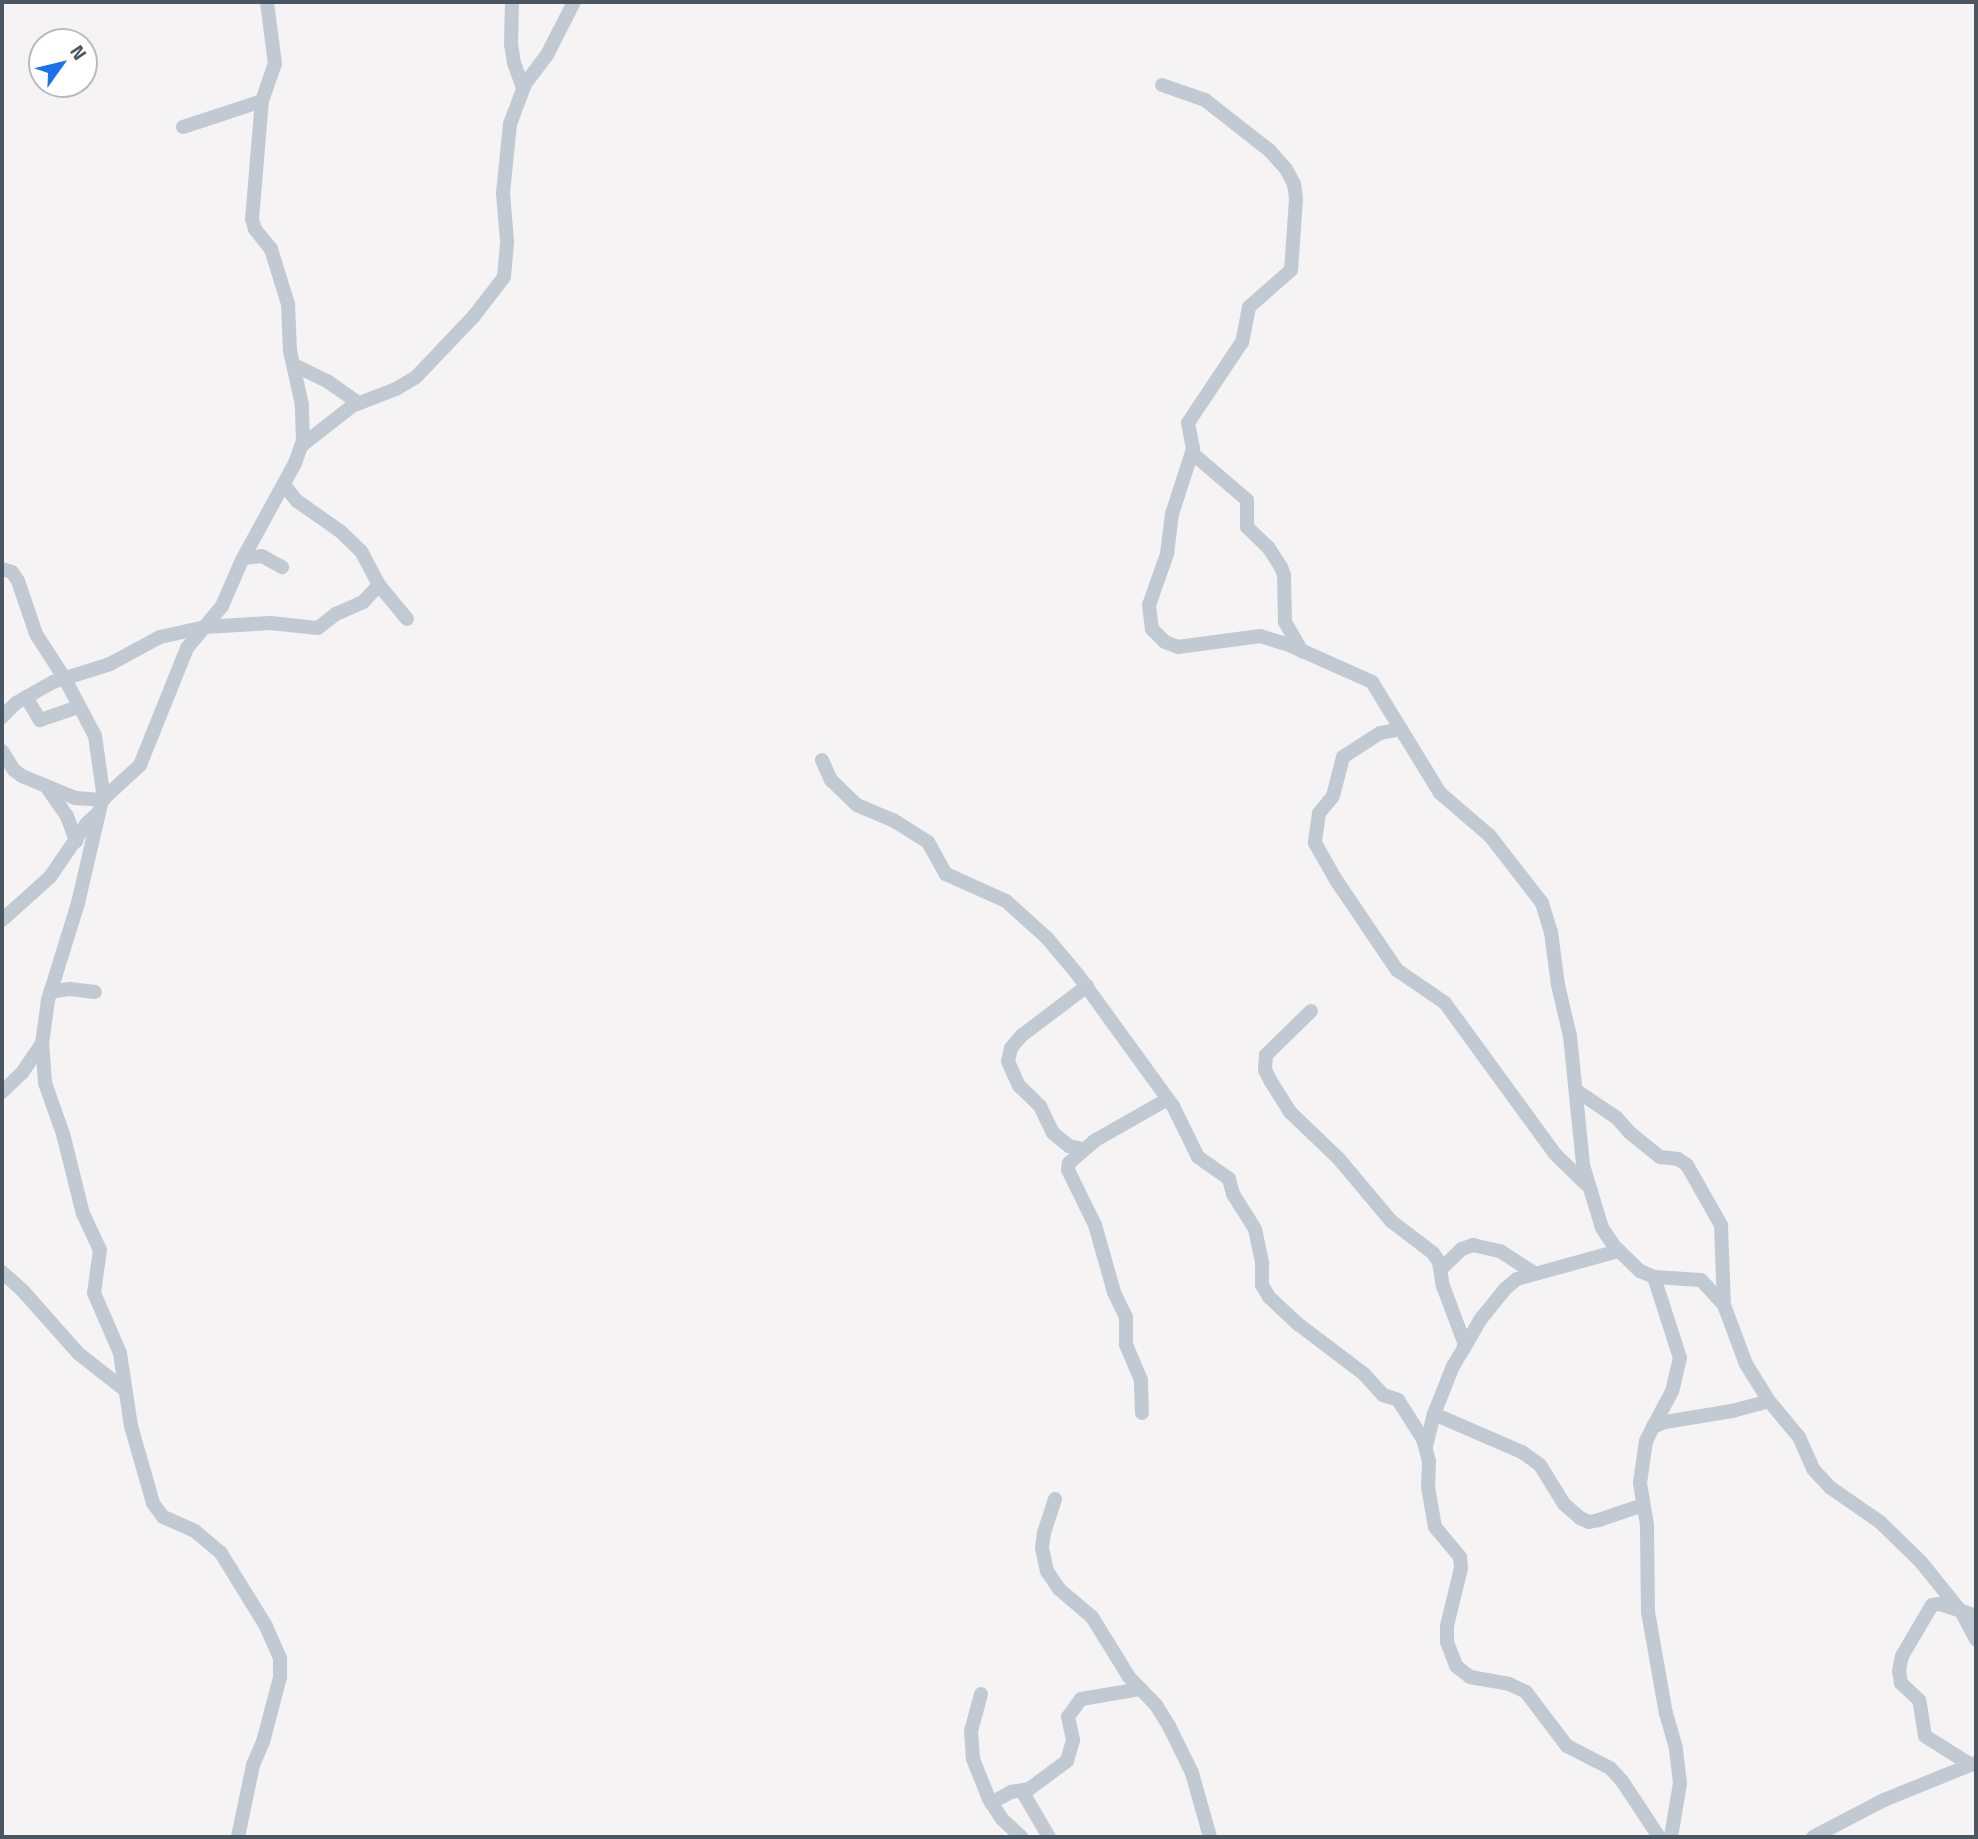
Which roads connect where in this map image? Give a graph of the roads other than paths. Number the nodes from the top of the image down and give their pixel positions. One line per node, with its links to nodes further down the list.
1 (267, 2): 6 (street)
2 (512, 2): 5 (street)
3 (574, 2): 5 (street)
4 (1163, 85): 11 (street)
5 (523, 88): 9 (street)
6 (262, 101): 7 (street); 8 (street)
7 (183, 127)
8 (294, 365): 9 (street); 10 (street)
9 (359, 403): 10 (street)
10 (301, 446): 12 (street)
11 (1192, 453): 19 (street); 19 (street)
12 (284, 485): 13 (street); 16 (street)
13 (244, 558): 14 (street); 18 (street)
14 (282, 567)
15 (2, 569): 20 (street)
16 (379, 584): 17 (street); 18 (street)
17 (407, 619)
18 (205, 627): 20 (street); 28 (street)
19 (1303, 652): 24 (street)
20 (65, 678): 21 (street); 22 (street)
21 (26, 697): 22 (street); 23 (street)
22 (78, 707): 28 (street)
23 (2, 717)
24 (1401, 729): 36 (street); 40 (street)
25 (2, 751): 27 (street)
26 (822, 760): 31 (street)
27 (45, 785): 28 (street); 29 (street)
28 (102, 804): 29 (street); 32 (street)
29 (76, 841): 30 (street)
30 (2, 920)
31 (1087, 986): 38 (street); 39 (street)
32 (50, 992): 33 (street); 35 (street)
33 (94, 992)
34 (1311, 1011): 42 (street)
35 (42, 1044): 37 (street); 48 (street)
36 (1577, 1091): 40 (street); 46 (street)
37 (2, 1092)
38 (1168, 1099): 39 (street); 50 (street)
39 (1083, 1149): 51 (street)
40 (1589, 1188): 41 (street)
41 (1619, 1251): 44 (street); 45 (street)
42 (1441, 1269): 44 (street); 47 (street)
43 (2, 1272): 48 (street)
44 (1534, 1273): 47 (street)
45 (1654, 1277): 46 (street); 53 (street)
46 (1724, 1305): 49 (street)
47 (1464, 1348): 52 (street)
48 (125, 1390): 65 (street)
49 (1769, 1401): 53 (street); 57 (street)
50 (1402, 1404): 52 (street); 54 (street)
51 (1142, 1413)
52 (1433, 1415): 54 (street); 56 (street)
53 (1653, 1427): 56 (street)
54 (1426, 1446): 64 (street)
55 (1055, 1499): 59 (street)
56 (1643, 1505): 71 (street)
57 (1969, 1614): 58 (street); 61 (street)
58 (1976, 1639)
59 (1141, 1689): 62 (street); 68 (street)
60 (981, 1694): 63 (street)
61 (1974, 1764): 72 (street)
62 (1022, 1791): 63 (street); 67 (street)
63 (991, 1803): 66 (street)
64 (1636, 1803): 69 (street); 70 (street)
65 (238, 1837)
66 (1021, 1837)
67 (1049, 1837)
68 (1210, 1837)
69 (1644, 1837)
70 (1659, 1837)
71 (1671, 1837)
72 (1812, 1837)

